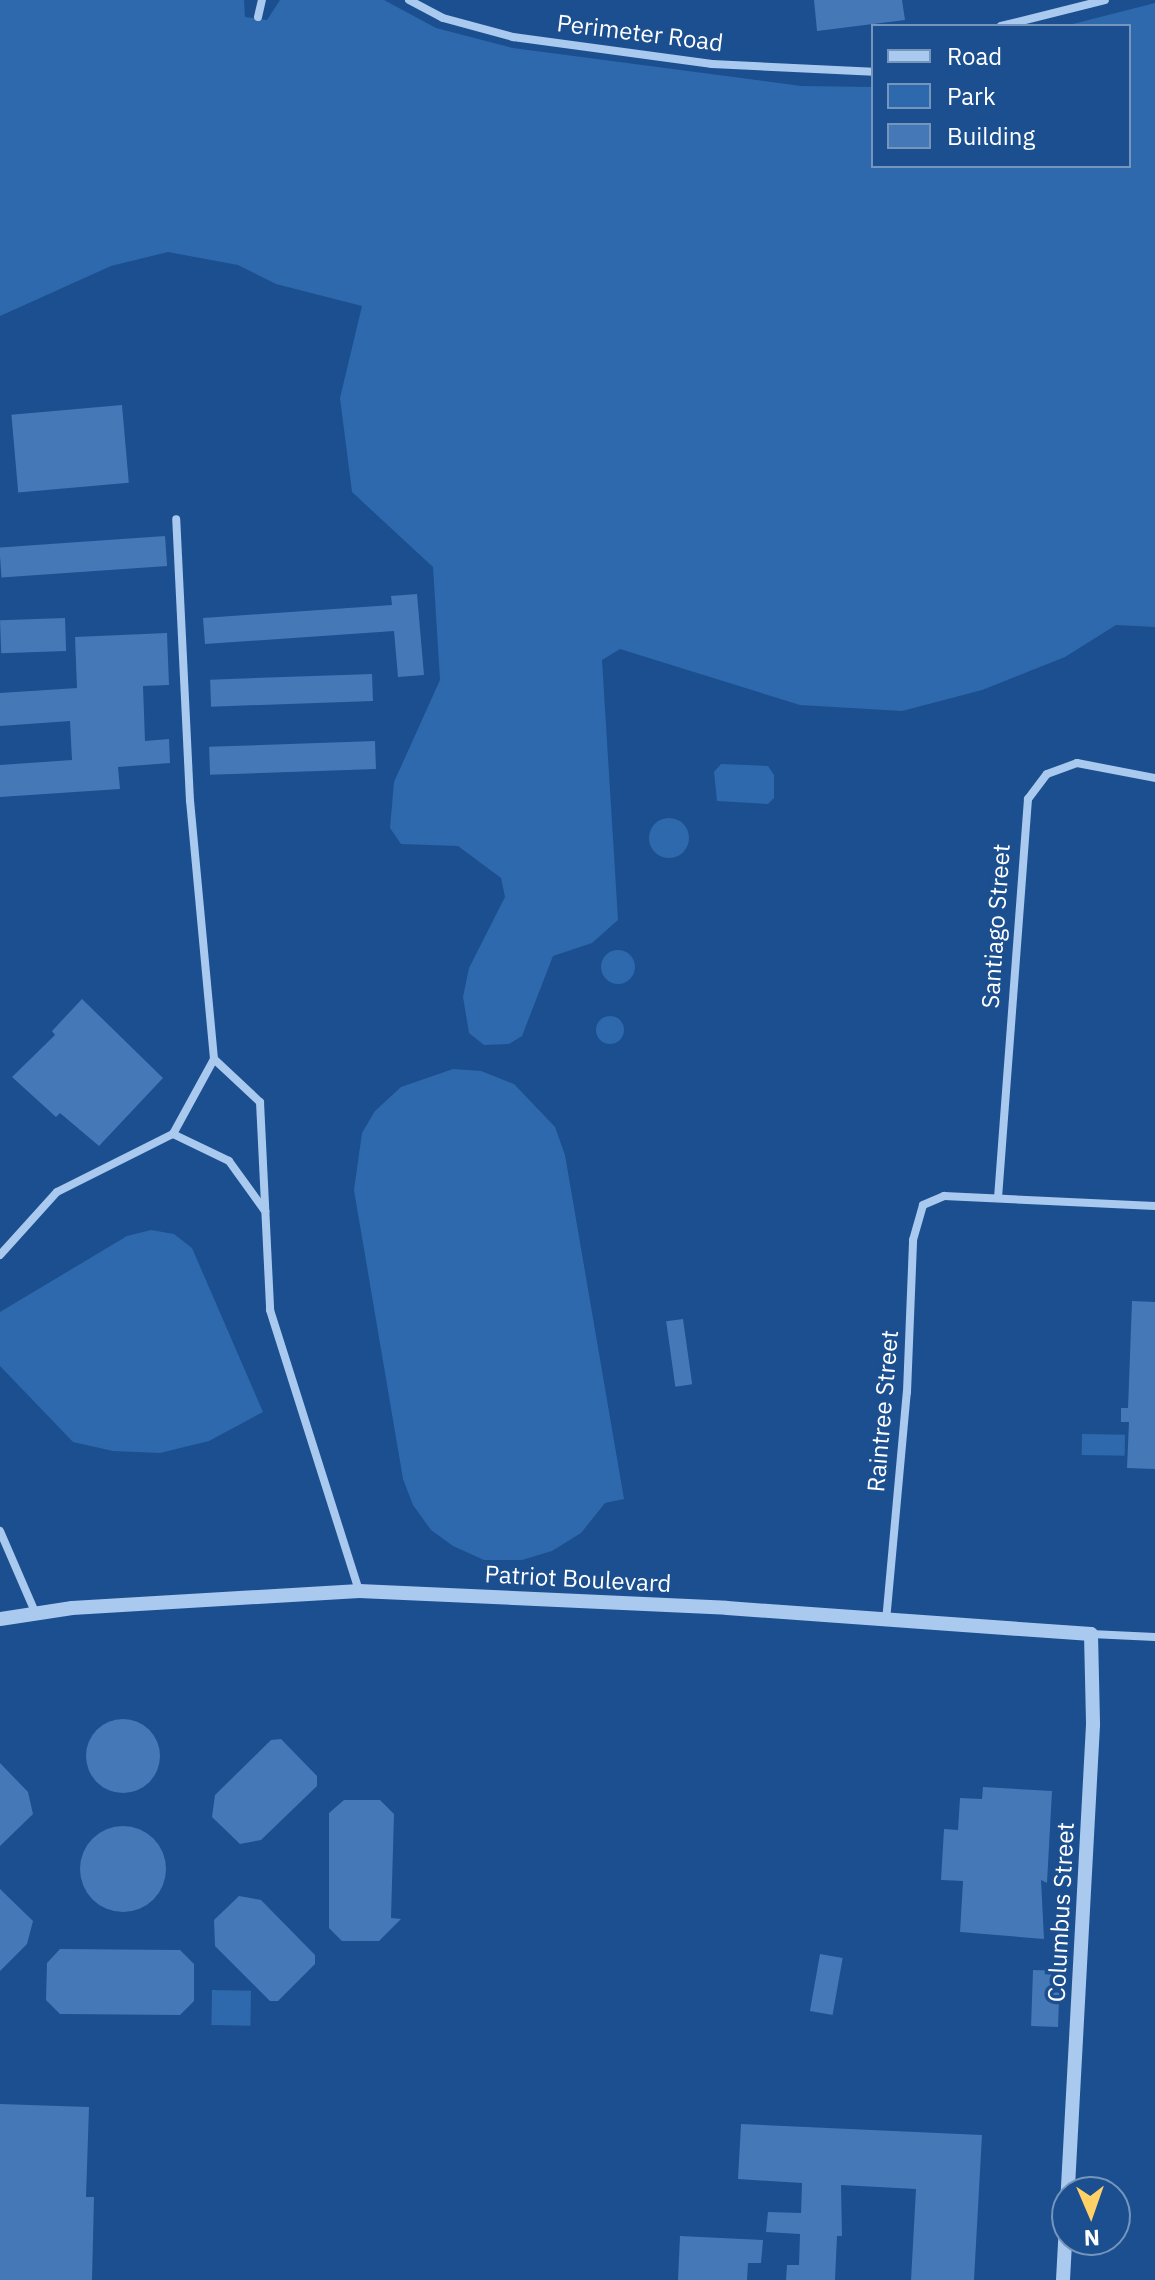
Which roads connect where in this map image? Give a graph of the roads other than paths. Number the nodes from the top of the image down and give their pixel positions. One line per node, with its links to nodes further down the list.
1 (262, 0): 4 (street)
2 (409, 0): 6 (street, Perimeter Road)
3 (1105, 0): 5 (street)
4 (258, 17)
5 (1009, 24)
6 (871, 72)
7 (176, 519): 9 (street)
8 (1155, 778): 11 (street, Santiago Street)
9 (214, 1059): 10 (street); 13 (street)
10 (173, 1134): 13 (street); 14 (street)
11 (998, 1198): 12 (street); 19 (street, Raintree Street)
12 (1155, 1206)
13 (265, 1212): 16 (street)
14 (0, 1255)
15 (0, 1531): 17 (street)
16 (359, 1591): 17 (street, Patriot Boulevard); 19 (street, Patriot Boulevard)
17 (35, 1612): 18 (street, Patriot Boulevard)
18 (0, 1619)
19 (886, 1621): 20 (street, Patriot Boulevard)
20 (1091, 1634): 21 (street, Patriot Boulevard); 22 (street, Columbus Street)
21 (1155, 1637)
22 (1069, 2176)
23 (1064, 2256): 24 (street)
24 (1063, 2280)

